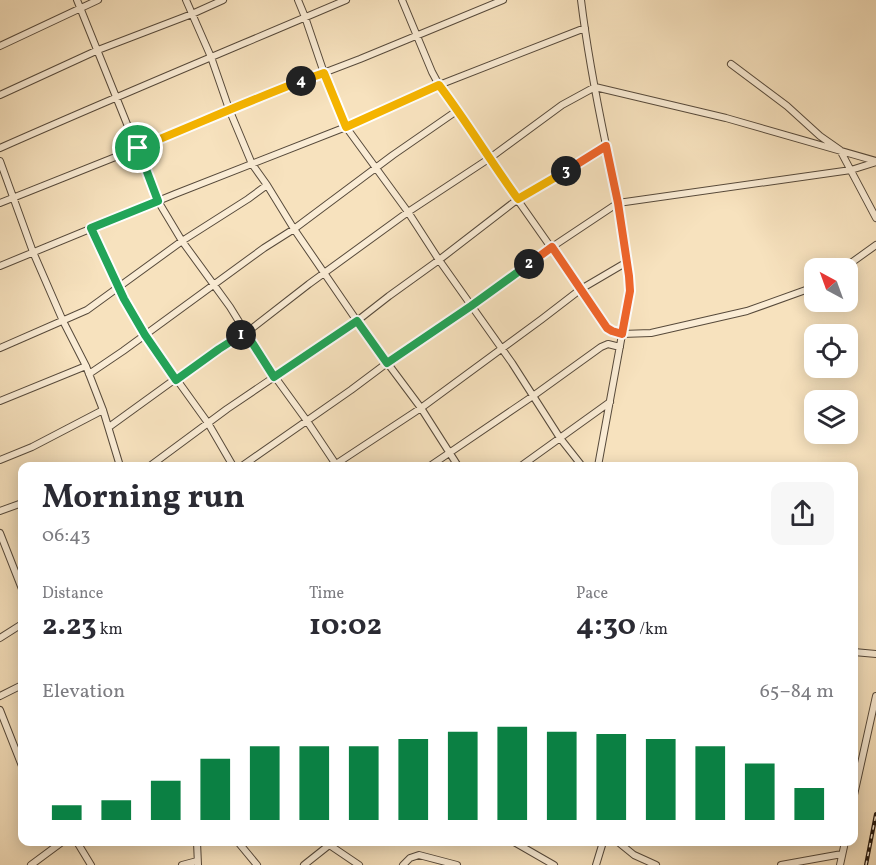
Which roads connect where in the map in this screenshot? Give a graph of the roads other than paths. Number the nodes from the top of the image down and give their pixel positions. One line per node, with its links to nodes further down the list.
1 (77, 0): 10 (street)
2 (99, 0): 10 (street)
3 (186, 0): 11 (street)
4 (223, 0): 11 (street)
5 (298, 0): 12 (street)
6 (346, 0): 12 (street)
7 (402, 0): 14 (street)
8 (502, 0): 14 (street)
9 (580, 0): 13 (street)
10 (81, 7): 15 (street); 16 (street)
11 (192, 14): 16 (street); 17 (street)
12 (305, 17): 17 (street); 19 (street)
13 (585, 28): 20 (street); 21 (street)
14 (416, 35): 19 (street); 20 (street)
15 (0, 46)
16 (98, 50): 22 (street); 23 (street)
17 (211, 57): 23 (street); 24 (street)
18 (731, 64): 30 (street)
19 (324, 73): 24 (street); 26 (street)
20 (439, 85): 25 (street); 26 (street)
21 (595, 87): 27 (street); 30 (street); 31 (street)
22 (0, 95)
23 (116, 97): 28 (street); 29 (street)
24 (229, 109): 29 (street); 34 (street)
25 (458, 110): 31 (street); 35 (street)
26 (346, 127): 34 (street); 35 (street)
27 (606, 146): 39 (street); 42 (street)
28 (0, 148)
29 (138, 148): 38 (street); 40 (street)
30 (840, 150): 33 (street); 36 (street)
31 (490, 158): 39 (street); 43 (street)
32 (0, 161): 38 (street)
33 (876, 162): 36 (street)
34 (252, 164): 37 (street); 40 (street)
35 (376, 168): 43 (street); 46 (street)
36 (851, 170): 42 (street); 44 (street)
37 (267, 185): 46 (street); 47 (street)
38 (14, 198): 41 (street); 50 (street)
39 (518, 199): 49 (street); 52 (street)
40 (158, 201): 45 (street); 47 (street)
41 (0, 203)
42 (618, 203): 49 (street); 53 (street)
43 (408, 212): 52 (street); 55 (street)
44 (876, 218)
45 (91, 228): 50 (street); 57 (street)
46 (294, 230): 55 (street); 56 (street)
47 (182, 240): 56 (street); 57 (street)
48 (876, 244): 51 (street)
49 (552, 247): 58 (street); 60 (street)
50 (33, 252): 54 (street); 61 (street)
51 (857, 258)
52 (439, 260): 60 (street); 62 (street)
53 (627, 262): 58 (street); 64 (street)
54 (0, 266)
55 (324, 274): 62 (street); 63 (street)
56 (214, 285): 63 (street); 65 (street)
57 (119, 288): 61 (street); 65 (street)
58 (581, 289): 64 (street); 68 (street)
59 (804, 291): 64 (street)
60 (471, 306): 68 (street); 69 (street)
61 (63, 321): 67 (street); 70 (street)
62 (357, 321): 69 (street); 72 (street)
63 (246, 333): 72 (street); 73 (street)
64 (622, 334): 66 (street)
65 (145, 335): 71 (street); 73 (street)
66 (620, 347): 74 (street); 76 (street)
67 (0, 348)
68 (502, 348): 74 (street); 77 (street)
69 (387, 363): 77 (street); 79 (street)
70 (86, 366): 71 (street); 75 (street)
71 (89, 374): 78 (street)
72 (274, 377): 79 (street); 80 (street)
73 (176, 380): 80 (street); 81 (street)
74 (533, 396): 82 (street); 83 (street)
75 (0, 401)
76 (610, 402): 82 (street); 95 (street)
77 (421, 408): 83 (street); 90 (street)
78 (104, 410): 81 (street); 84 (street)
79 (307, 421): 88 (street); 89 (street)
80 (208, 423): 86 (street); 87 (street)
81 (109, 427): 85 (street)
82 (560, 438): 93 (street); 94 (street)
83 (449, 453): 91 (street); 92 (street)
84 (0, 460)
85 (117, 462)
86 (155, 462)
87 (231, 462)
88 (248, 462)
89 (333, 462)
90 (341, 462)
91 (436, 462)
92 (456, 462)
93 (527, 462)
94 (579, 462)
95 (599, 462)
96 (18, 504): 97 (street)
97 (0, 511)
98 (0, 533): 100 (street)
99 (18, 566): 100 (street)
100 (14, 568): 101 (street)
101 (18, 578)
102 (18, 627): 103 (street)
103 (0, 638)
104 (858, 652): 105 (street)
105 (876, 654)
106 (18, 687): 107 (street)
107 (0, 696)
108 (876, 696): 111 (street)
109 (0, 710): 110 (street)
110 (18, 756)
111 (858, 777)
112 (55, 846): 124 (street)
113 (79, 846): 125 (street)
114 (197, 846): 123 (street)
115 (241, 846): 127 (street)
116 (326, 846): 128 (street)
117 (333, 846): 129 (street)
118 (521, 846): 132 (street)
119 (602, 846): 133 (street)
120 (623, 846): 134 (street)
121 (843, 846): 122 (street)
122 (842, 854): 135 (street); 136 (street)
123 (197, 863): 126 (street)
124 (31, 865)
125 (91, 865)
126 (182, 865)
127 (257, 865)
128 (304, 865)
129 (359, 865)
130 (403, 865): 131 (street)
131 (457, 865)
132 (554, 865)
133 (596, 865)
134 (656, 865)
135 (781, 865)
136 (840, 865)

